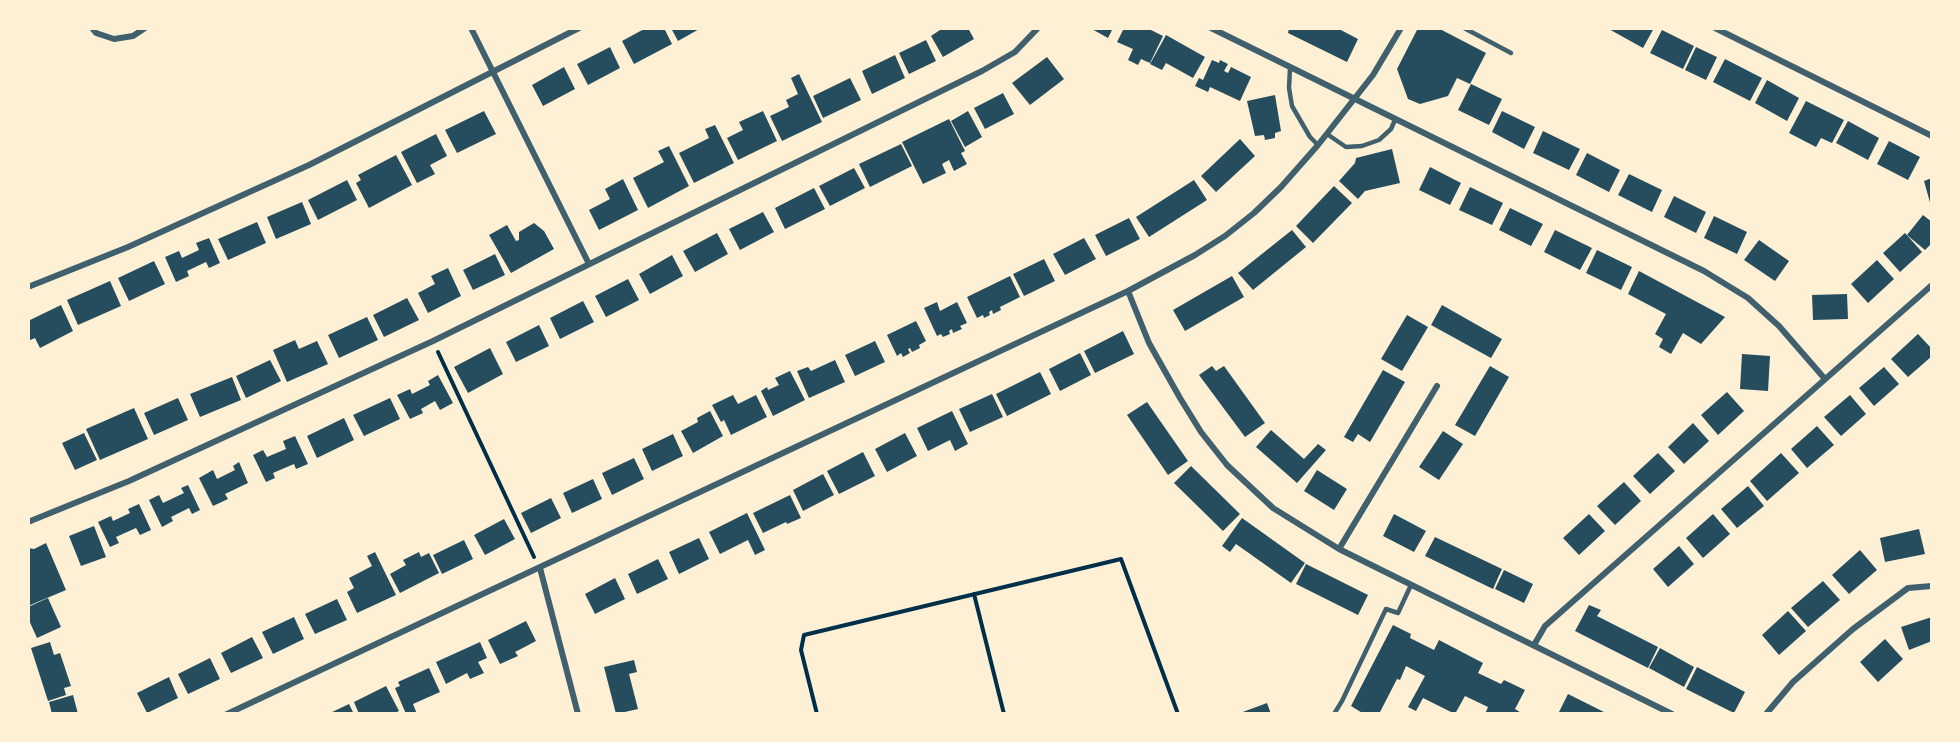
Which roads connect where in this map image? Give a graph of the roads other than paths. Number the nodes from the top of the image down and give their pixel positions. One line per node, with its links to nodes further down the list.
1 (92, 28): 2 (street)
2 (146, 28)
3 (471, 28): 12 (street)
4 (579, 28): 12 (street)
5 (1038, 28): 18 (street)
6 (1211, 28): 11 (street)
7 (1401, 28): 13 (street)
8 (1464, 28): 10 (lane)
9 (1715, 28): 16 (street)
10 (1511, 53)
11 (1290, 68): 13 (street); 17 (lane)
12 (492, 72): 18 (street); 20 (street)
13 (1355, 99): 14 (street); 15 (street)
14 (1395, 120): 15 (lane); 22 (street)
15 (1327, 134): 17 (street)
16 (1932, 136)
17 (1318, 145): 21 (street)
18 (589, 264): 24 (street)
19 (1932, 285): 22 (street)
20 (28, 287)
21 (1128, 291): 25 (street); 26 (street)
22 (1825, 379): 29 (street)
23 (1437, 386): 25 (street)
24 (28, 522)
25 (1340, 549): 27 (street)
26 (540, 568): 30 (street); 31 (street)
27 (1411, 585): 29 (street); 32 (lane)
28 (1932, 586): 34 (street)
29 (1534, 645): 33 (street)
30 (227, 714)
31 (578, 714)
32 (1334, 714)
33 (1672, 714)
34 (1766, 714)

